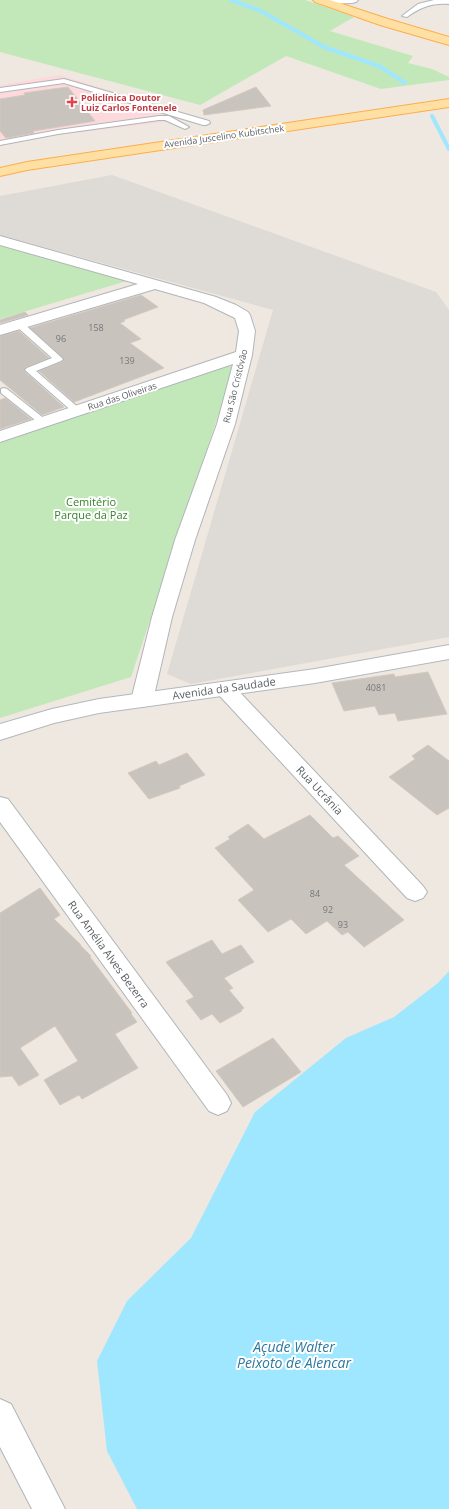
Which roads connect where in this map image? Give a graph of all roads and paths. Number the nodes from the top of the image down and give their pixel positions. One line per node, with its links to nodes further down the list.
1 (352, 0): 2 (street)
2 (321, 1): 7 (main road)
3 (449, 2): 5 (lane)
4 (391, 11): 5 (main road)
5 (404, 16): 6 (main road)
6 (449, 29)
7 (446, 40)
8 (0, 90): 11 (lane)
9 (449, 103): 15 (main road, Avenida Juscelino Kubitschek)
10 (221, 121): 11 (main road, Avenida Juscelino Kubitschek)
11 (206, 123): 12 (main road, Avenida Juscelino Kubitschek)
12 (185, 126): 13 (main road, Avenida Juscelino Kubitschek); 14 (lane)
13 (134, 134)
14 (0, 143)
15 (0, 172)
16 (0, 240): 17 (street, Rua São Cristóvão)
17 (155, 284): 18 (street); 20 (street, Rua São Cristóvão)
18 (20, 324): 19 (street); 22 (lane)
19 (0, 330)
20 (244, 355): 22 (street, Rua das Oliveiras); 27 (street, Rua São Cristóvão)
21 (4, 391): 23 (lane)
22 (77, 411): 23 (street, Rua das Oliveiras)
23 (43, 422): 24 (street, Rua das Oliveiras)
24 (0, 437)
25 (449, 652): 26 (street, Avenida da Saudade)
26 (225, 689): 27 (street, Avenida da Saudade); 30 (street, Rua Ucrânia)
27 (142, 700): 28 (street, Avenida da Saudade)
28 (0, 732)
29 (0, 805): 31 (street, Rua Amélia Alves Bezerra)
30 (415, 892)
31 (218, 1104)
32 (0, 1415): 33 (street)
33 (49, 1509)

